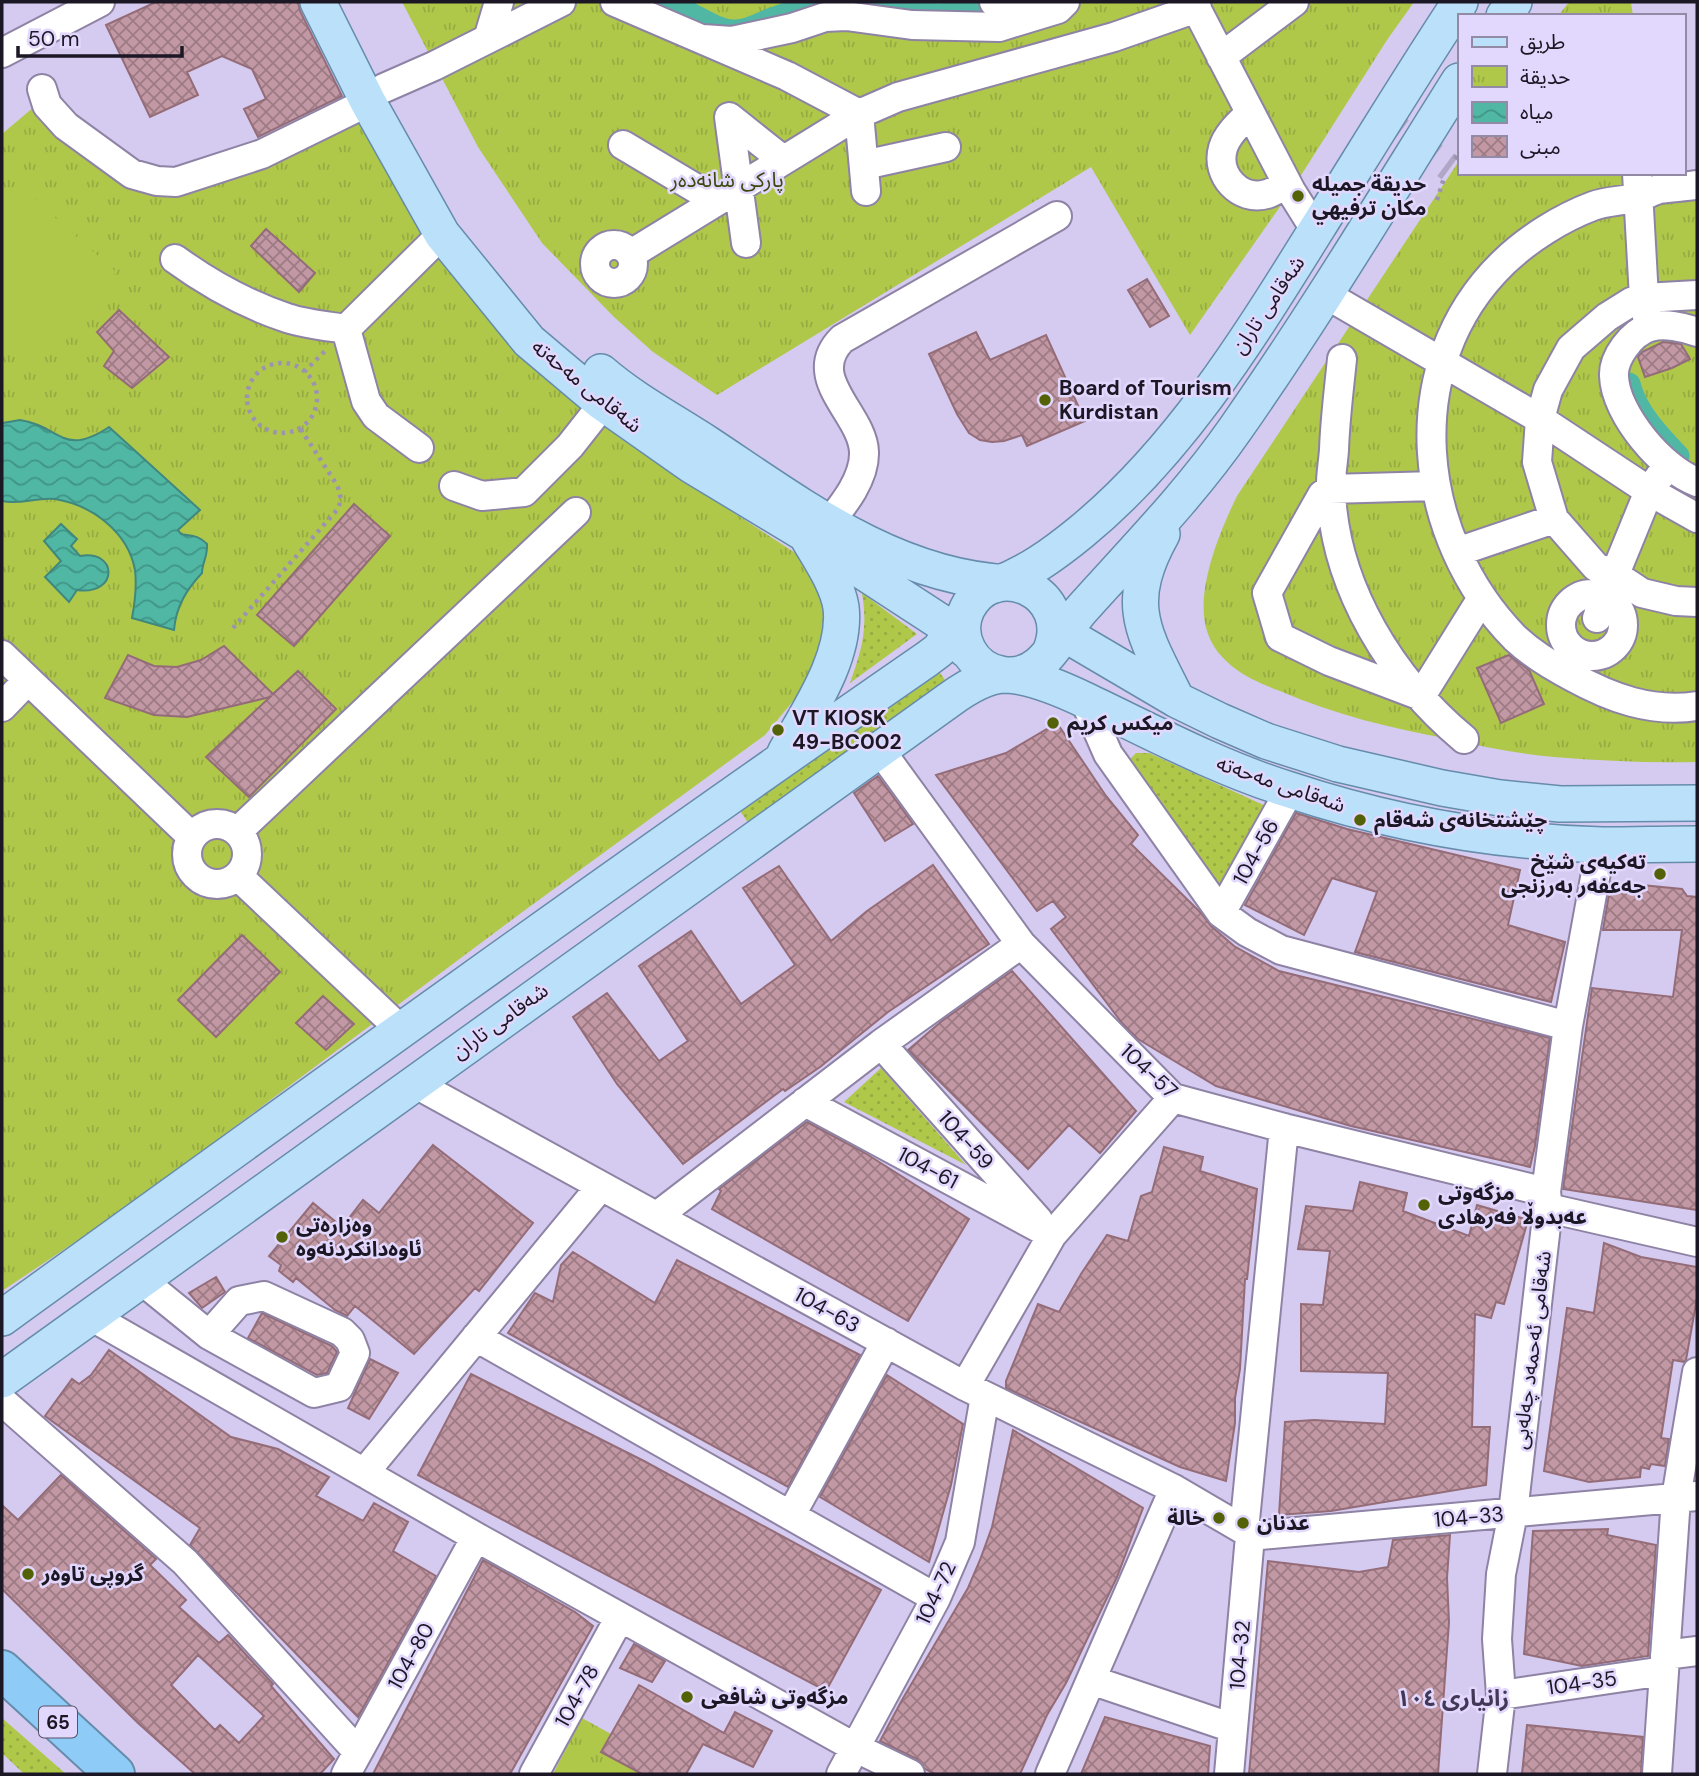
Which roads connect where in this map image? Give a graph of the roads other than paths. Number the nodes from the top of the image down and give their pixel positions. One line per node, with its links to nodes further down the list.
1 (100, 2): 16 (street)
2 (318, 2): 21 (main road, شەقامی مەحەتە)
3 (342, 2): 21 (main road, شەقامی مەحەتە)
4 (499, 2): 14 (street)
5 (561, 2): 14 (street)
6 (615, 2): 15 (street)
7 (994, 2): 8 (street)
8 (1032, 2)
9 (1065, 2): 13 (street)
10 (1460, 2): 32 (main road, شەقامی تاران)
11 (1195, 5): 17 (street); 23 (street)
12 (1285, 5): 17 (street)
13 (792, 28): 15 (street); 18 (street)
14 (488, 39): 21 (street)
15 (704, 39): 18 (street)
16 (5, 43)
17 (1221, 57): 22 (street)
18 (787, 76): 23 (street)
19 (1458, 82): 37 (main road, شەقامی تاران)
20 (41, 89): 21 (street)
21 (376, 95): 33 (main road, شەقامی مەحەتە); 58 (main road, شەقامی مەحەتە)
22 (1250, 113): 27 (street); 27 (street)
23 (859, 114): 25 (street); 26 (street)
24 (623, 145): 30 (street)
25 (946, 147)
26 (783, 160): 30 (street); 30 (street)
27 (1287, 183): 32 (street)
28 (1638, 185): 29 (street); 39 (street); 44 (street)
29 (1696, 185)
30 (728, 194): 34 (street); 35 (street)
31 (1057, 216): 58 (street)
32 (1316, 231): 60 (main road, شەقامی تاران)
33 (442, 234): 40 (street); 45 (main road, شەقامی مەحەتە)
34 (746, 243)
35 (631, 254)
36 (175, 259): 40 (street)
37 (1325, 294): 44 (street); 54 (main road, شەقامی تاران)
38 (1697, 295): 39 (street)
39 (1644, 298): 42 (street); 46 (street)
40 (346, 329): 47 (street)
41 (1697, 332): 42 (street)
42 (1654, 336): 48 (street)
43 (1342, 359): 52 (street)
44 (1441, 362): 46 (street); 51 (street)
45 (600, 401): 50 (street); 58 (main road, شەقامی مەحەتە)
46 (1540, 419): 53 (street); 57 (street)
47 (419, 448)
48 (1668, 465): 49 (street); 53 (street)
49 (1697, 482)
50 (454, 485)
51 (1435, 486): 52 (street); 59 (street)
52 (1330, 489): 69 (street); 69 (street)
53 (1649, 491): 56 (street); 63 (street)
54 (1178, 504): 64 (main road, شەقامی تاران); 71 (main road)
55 (576, 512): 79 (street)
56 (1697, 518)
57 (1554, 519): 59 (street); 63 (street)
58 (818, 529): 60 (main road, شەقامی مەحەتە); 65 (main road, شەقامی مەحەتە); 76 (main road)
59 (1457, 552): 61 (street)
60 (1002, 584): 64 (main road); 65 (main road)
61 (1482, 598): 63 (street); 69 (street)
62 (1697, 601): 63 (street)
63 (1592, 624): 72 (street)
64 (1056, 632): 67 (main road); 71 (main road, شەقامی مەحەتە)
65 (963, 635): 67 (main road); 76 (main road)
66 (2, 655): 68 (street)
67 (1005, 675): 70 (main road, شەقامی مەحەتە); 75 (main road, شەقامی تاران)
68 (28, 680): 73 (street); 80 (street)
69 (1421, 696): 74 (street)
70 (1084, 699): 77 (main road, شەقامی مەحەتە); 84 (street)
71 (1177, 700): 78 (main road, شەقامی مەحەتە)
72 (1697, 706)
73 (2, 707)
74 (1464, 740)
75 (880, 750): 85 (street, 104-57); 89 (main road, شەقامی تاران)
76 (781, 760): 87 (main road)
77 (1290, 790): 82 (main road, شەقامی مەحەتە); 84 (street, 104-56)
78 (1697, 803)
79 (237, 831): 80 (street); 83 (street)
80 (192, 837): 83 (street)
81 (1697, 844): 82 (main road, شەقامی مەحەتە)
82 (1601, 845): 86 (street, شەقامی ئەحمەد چەلەبی)
83 (238, 876): 87 (street)
84 (1221, 913): 86 (street)
85 (1021, 944): 88 (street); 90 (street, 104-57)
86 (1568, 1026): 96 (street, شەقامی ئەحمەد چەلەبی)
87 (401, 1030): 93 (main road)
88 (881, 1044): 91 (street); 98 (street, 104-59)
89 (414, 1083): 94 (main road, شەقامی تاران); 95 (street, 104-63)
90 (1173, 1098): 92 (street, 104-57); 98 (street)
91 (805, 1101): 97 (street); 98 (street, 104-61)
92 (1284, 1128): 96 (street, 104-57); 115 (street, 104-32)
93 (243, 1144): 94 (main road); 102 (main road)
94 (273, 1184): 100 (main road, شەقامی تاران)
95 (601, 1186): 97 (street, 104-63); 104 (street)
96 (1547, 1200): 99 (street, 104-57); 113 (street, شەقامی ئەحمەد چەلەبی)
97 (657, 1216): 105 (street, 104-63)
98 (1052, 1235): 108 (street)
99 (1697, 1242)
100 (140, 1279): 101 (main road, شەقامی تاران); 103 (street)
101 (89, 1315): 107 (main road, شەقامی تاران); 110 (street)
102 (2, 1318)
103 (209, 1335): 103 (street)
104 (476, 1337): 110 (street); 114 (street)
105 (886, 1342): 108 (street, 104-63); 114 (street)
106 (1697, 1372): 112 (street)
107 (2, 1380)
108 (975, 1391): 111 (street, 104-63); 117 (street, 104-72)
109 (2, 1401): 126 (street)
110 (364, 1473): 116 (street)
111 (1174, 1489): 115 (street, 104-63); 122 (street)
112 (1687, 1497): 113 (street, 104-33); 120 (street)
113 (1513, 1513): 115 (street, 104-33); 123 (street, شەقامی ئەحمەد چەلەبی)
114 (791, 1515): 117 (street)
115 (1247, 1533): 124 (street, 104-32)
116 (476, 1537): 118 (street); 126 (street, 104-80)
117 (936, 1598): 125 (street, 104-72)
118 (620, 1617): 125 (street); 128 (street, 104-78)
119 (1697, 1651): 120 (street, 104-35)
120 (1665, 1663): 123 (street, 104-35); 134 (street)
121 (2, 1670): 127 (highway, 65)
122 (1091, 1680): 124 (street); 131 (street)
123 (1501, 1695): 133 (street, شەقامی ئەحمەد چەلەبی)
124 (1233, 1728): 132 (street, 104-32)
125 (856, 1748): 129 (street, 104-72); 130 (street)
126 (352, 1763)
127 (114, 1773)
128 (534, 1774)
129 (841, 1774)
130 (910, 1774)
131 (1050, 1774)
132 (1229, 1774)
133 (1492, 1774)
134 (1657, 1774)

